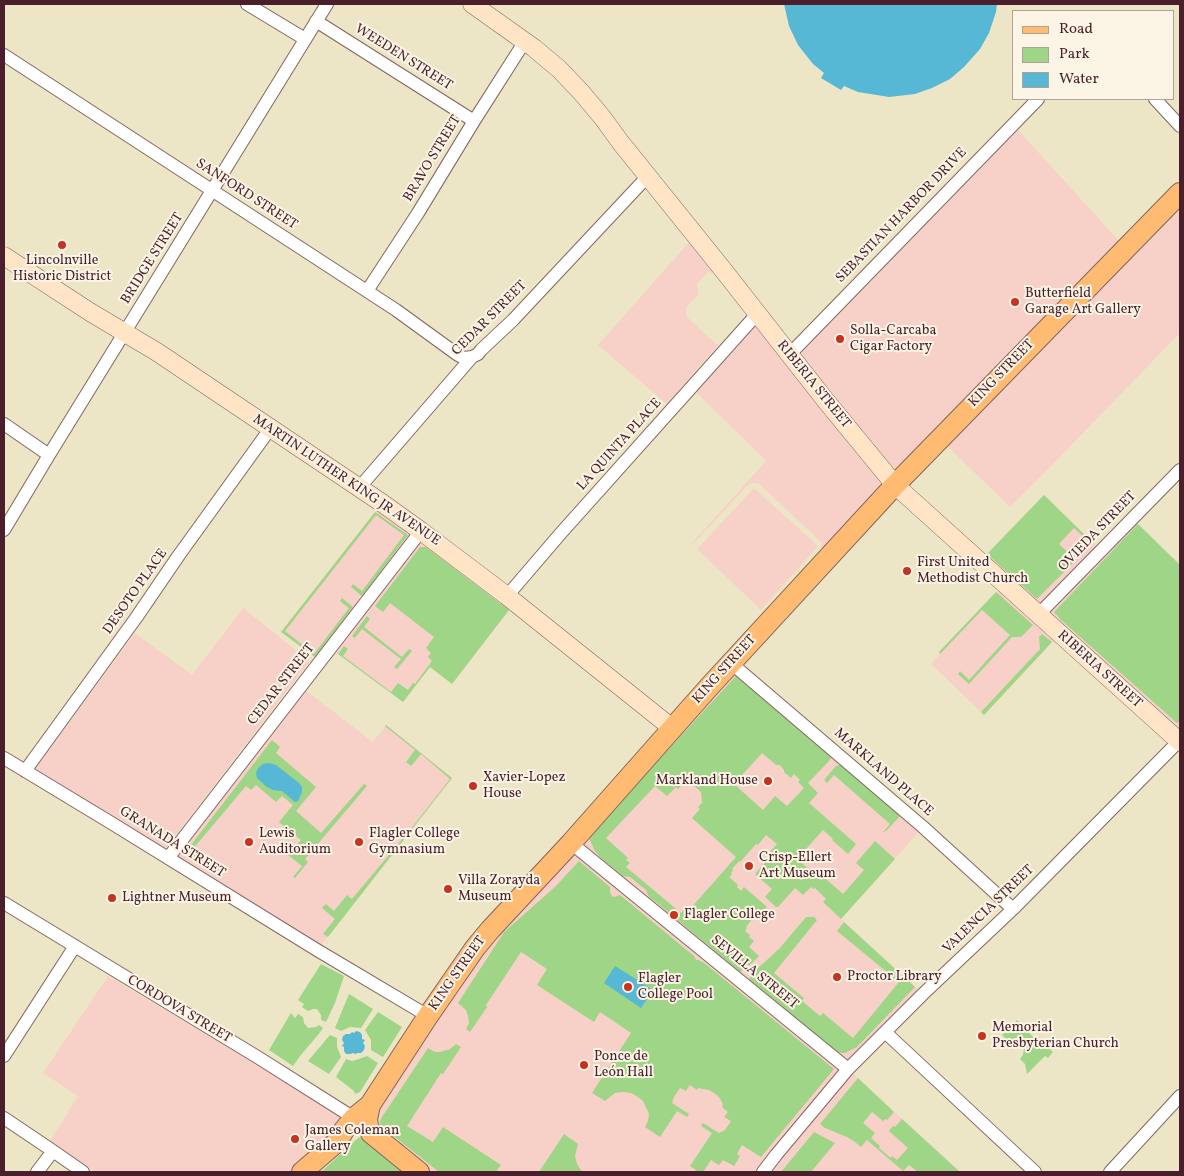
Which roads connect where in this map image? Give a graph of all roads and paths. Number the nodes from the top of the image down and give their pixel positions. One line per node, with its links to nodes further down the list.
1 (247, 4): 5 (street)
2 (327, 4): 4 (street, BRIDGE STREET)
3 (472, 4): 6 (street, RIBERIA STREET)
4 (316, 21): 5 (street, BRIDGE STREET); 10 (street, WEEDEN STREET)
5 (305, 39): 13 (street, BRIDGE STREET)
6 (525, 41): 10 (street, BRAVO STREET); 12 (street, RIBERIA STREET)
7 (4, 54): 13 (street, SANFORD STREET)
8 (1037, 100): 19 (street, SEBASTIAN HARBOR DRIVE)
9 (1156, 100): 11 (street)
10 (474, 121): 16 (street, BRAVO STREET)
11 (1180, 126)
12 (648, 176): 17 (street, RIBERIA STREET); 20 (street, CEDAR STREET)
13 (212, 191): 16 (street, SANFORD STREET); 18 (street, BRIDGE STREET)
14 (1180, 193): 25 (main road, KING STREET)
15 (4, 256): 18 (street, MARTIN LUTHER KING JR AVENUE)
16 (367, 291): 20 (street, SANFORD STREET)
17 (757, 314): 19 (street, RIBERIA STREET); 29 (street, LA QUINTA PLACE)
18 (124, 333): 22 (street, MARTIN LUTHER KING JR AVENUE); 23 (street, BRIDGE STREET)
19 (789, 355): 25 (street, RIBERIA STREET)
20 (472, 357): 26 (street, CEDAR STREET)
21 (4, 424): 23 (street)
22 (270, 429): 26 (street, MARTIN LUTHER KING JR AVENUE); 35 (street, DESOTO PLACE)
23 (49, 455): 27 (street, BRIDGE STREET)
24 (1180, 470): 30 (street, OVIEDA STREET)
25 (894, 485): 30 (street, RIBERIA STREET); 31 (main road, KING STREET)
26 (359, 488): 28 (street, MARTIN LUTHER KING JR AVENUE)
27 (4, 530)
28 (421, 531): 29 (street, MARTIN LUTHER KING JR AVENUE); 37 (street, CEDAR STREET)
29 (507, 596): 32 (street, MARTIN LUTHER KING JR AVENUE)
30 (1038, 615): 33 (street, RIBERIA STREET)
31 (731, 663): 32 (main road, KING STREET); 39 (street, MARKLAND PLACE)
32 (672, 728): 36 (main road, KING STREET)
33 (1180, 741): 39 (street, VALENCIA STREET)
34 (4, 758): 35 (street, GRANADA STREET)
35 (25, 771): 37 (street, GRANADA STREET)
36 (571, 843): 41 (main road, KING STREET); 44 (street, SEVILLA STREET)
37 (168, 858): 41 (street, GRANADA STREET)
38 (4, 903): 40 (street, CORDOVA STREET)
39 (1012, 908): 42 (street, VALENCIA STREET)
40 (75, 946): 43 (street); 48 (street, CORDOVA STREET)
41 (428, 1016): 46 (main road, KING STREET)
42 (885, 1032): 44 (street, VALENCIA STREET); 57 (street)
43 (4, 1056)
44 (848, 1069): 56 (street, VALENCIA STREET)
45 (1180, 1096): 58 (street)
46 (370, 1105): 48 (main road, KING STREET); 49 (main road)
47 (4, 1118): 51 (street)
48 (354, 1118): 50 (main road, KING STREET)
49 (371, 1133): 50 (main road); 55 (main road)
50 (338, 1141): 54 (main road, KING STREET)
51 (53, 1150): 52 (street); 53 (street)
52 (37, 1172)
53 (83, 1172)
54 (302, 1172)
55 (419, 1172)
56 (763, 1172)
57 (1035, 1172)
58 (1110, 1172)

